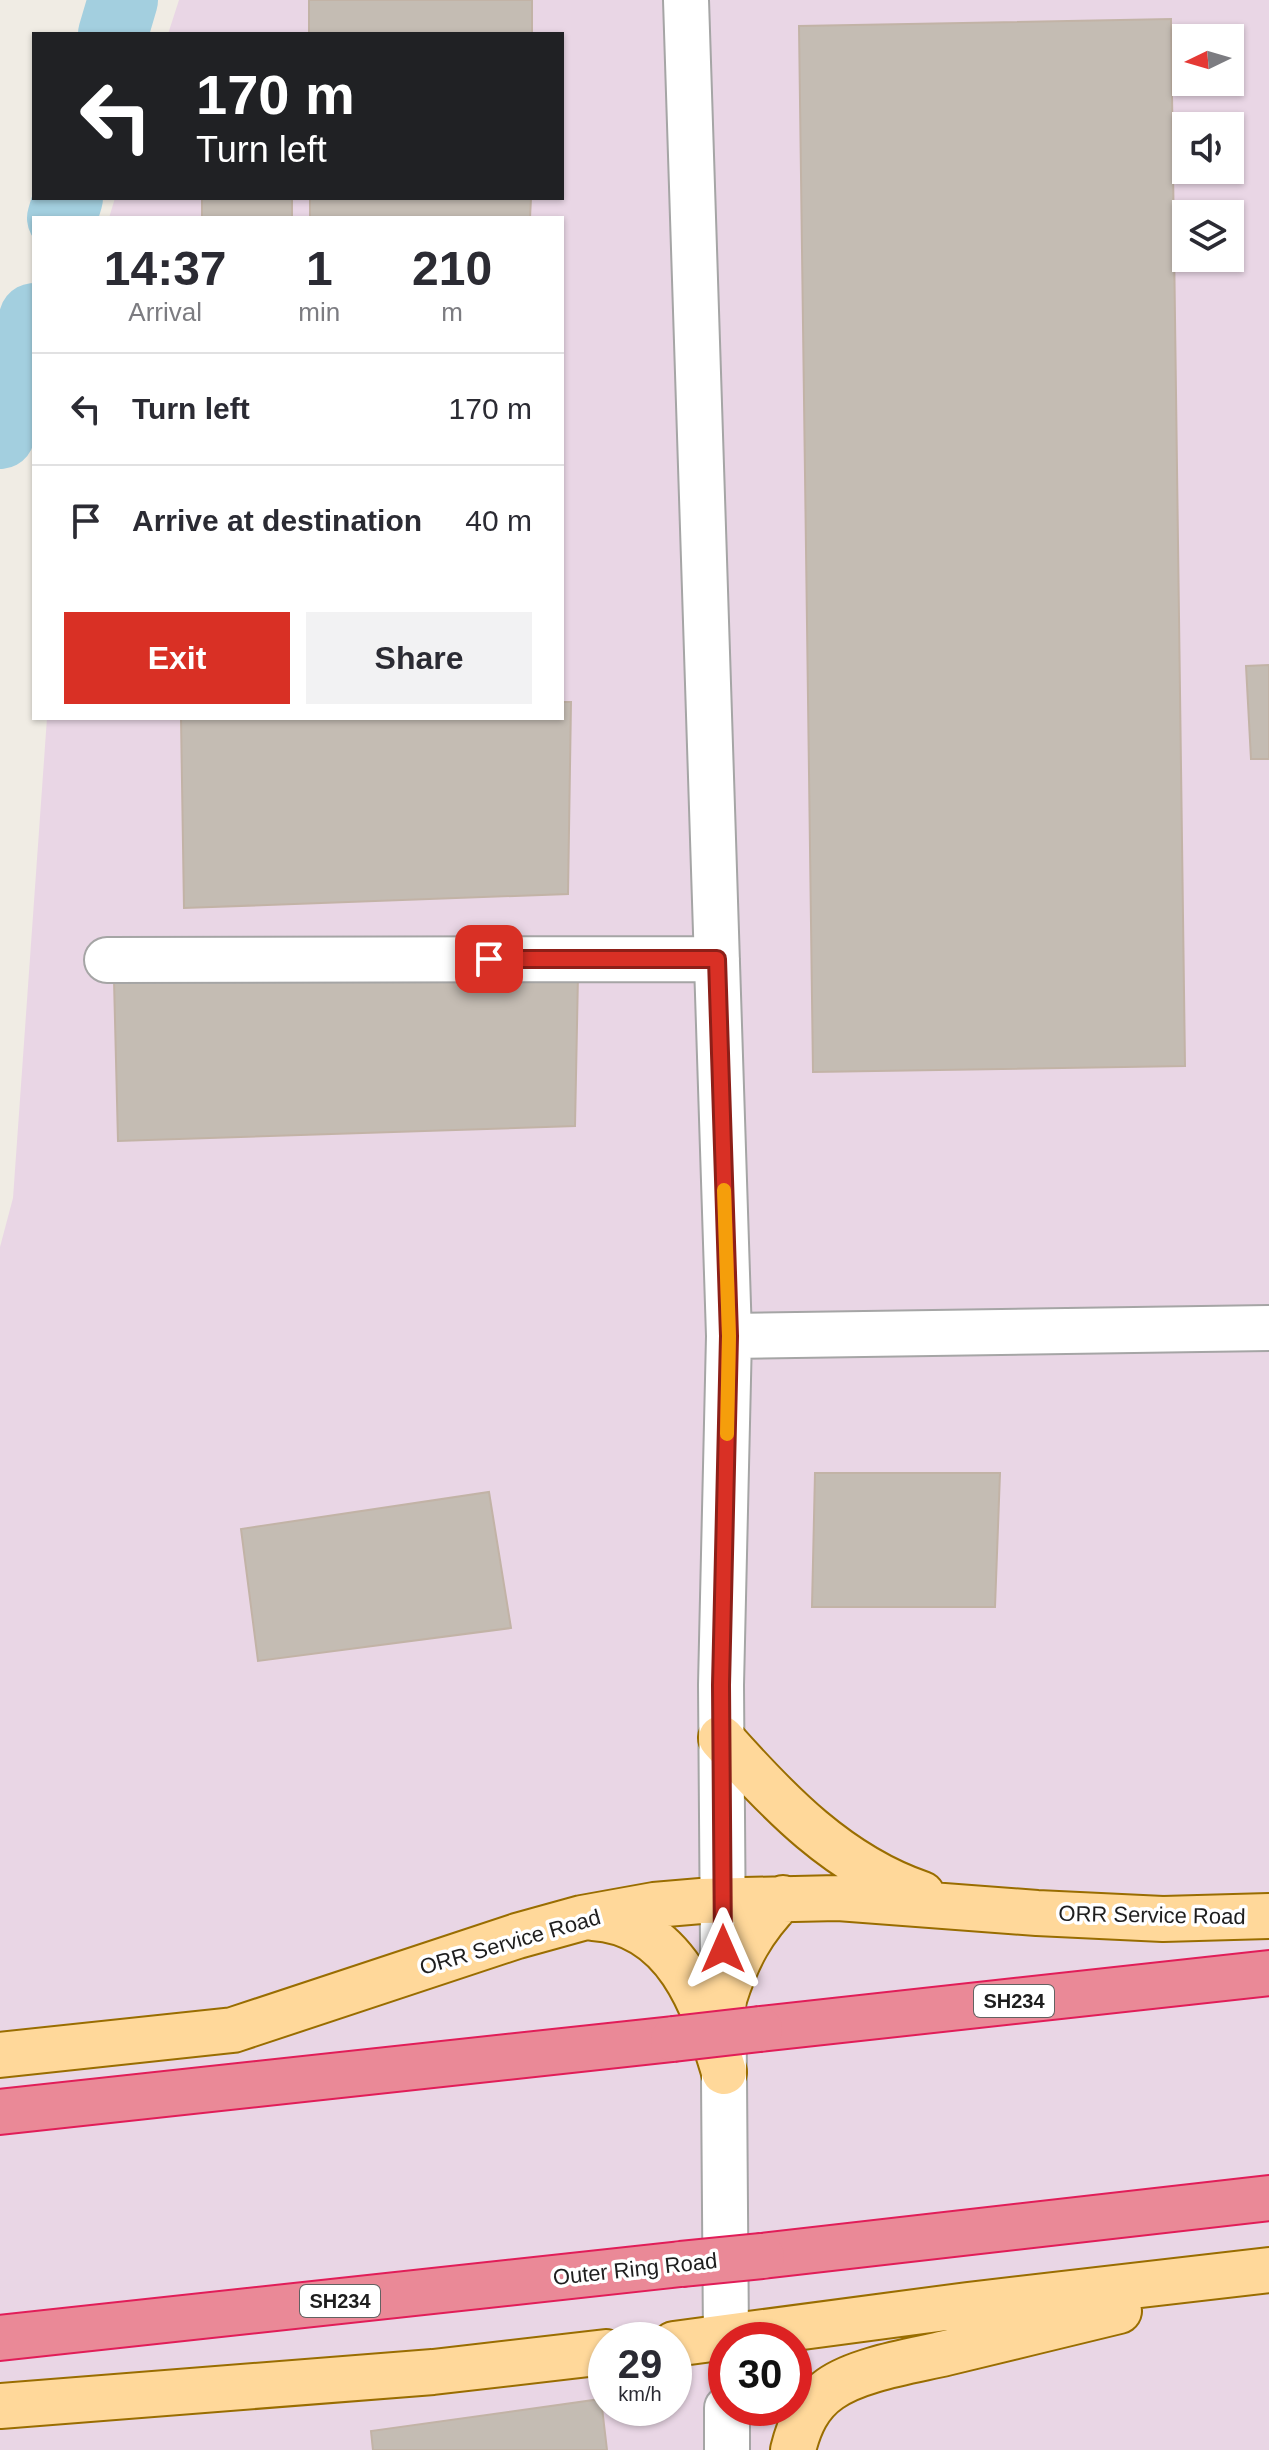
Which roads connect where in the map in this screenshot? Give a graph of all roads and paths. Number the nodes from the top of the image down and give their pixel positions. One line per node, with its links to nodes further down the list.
1 (686, 0): 2 (street)
2 (717, 959): 3 (street); 5 (street)
3 (107, 960)
4 (1269, 1328): 5 (street)
5 (729, 1336): 6 (street)
6 (721, 1738): 8 (street); 9 (main road)
7 (783, 1898): 8 (main road, ORR Service Road); 9 (main road, ORR Service Road); 13 (main road)
8 (723, 1900): 11 (main road, ORR Service Road); 13 (street)
9 (962, 1907): 10 (main road, ORR Service Road)
10 (1269, 1916)
11 (582, 1918): 14 (main road, ORR Service Road); 15 (main road)
12 (1269, 1973): 16 (highway, SH234, bridge)
13 (724, 1999): 15 (street)
14 (0, 2055)
15 (724, 2072): 20 (street)
16 (0, 2112)
17 (1269, 2198): 22 (highway, Outer Ring Road / SH234, bridge)
18 (1269, 2270): 21 (main road)
19 (1269, 2276): 24 (main road)
20 (727, 2322)
21 (812, 2327)
22 (0, 2338)
23 (588, 2354): 25 (main road)
24 (812, 2385): 26 (main road)
25 (0, 2406)
26 (812, 2406)
27 (727, 2426): 29 (street)
28 (800, 2426): 30 (main road)
29 (727, 2450)
30 (793, 2450)

